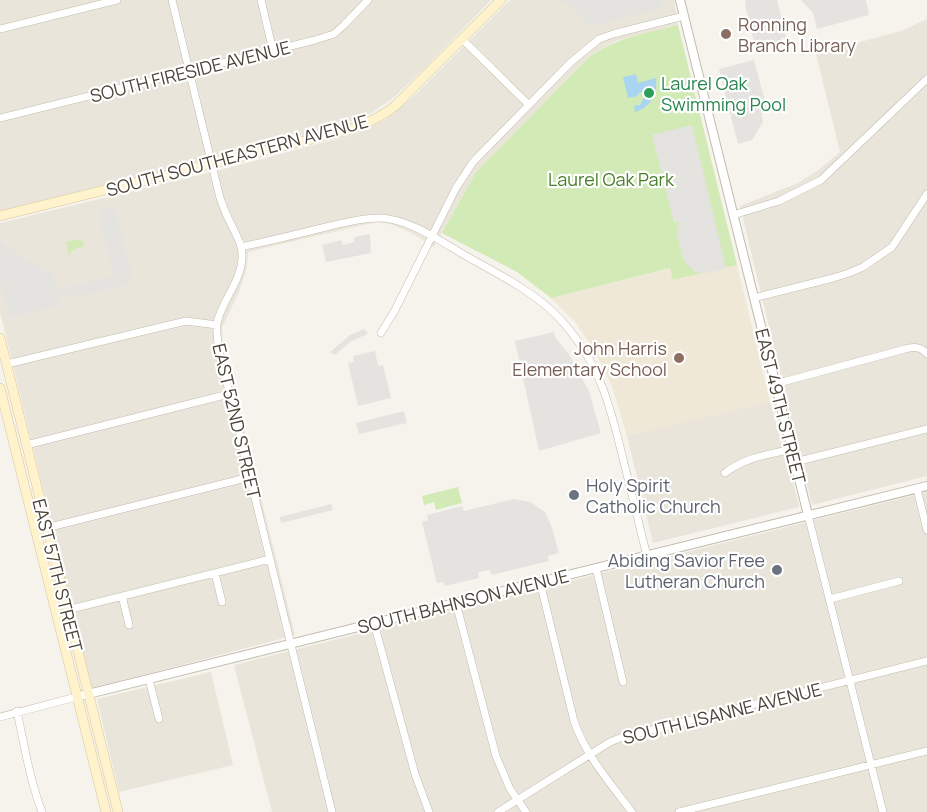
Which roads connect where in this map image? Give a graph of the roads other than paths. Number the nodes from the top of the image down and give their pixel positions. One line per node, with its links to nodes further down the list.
1 (117, 0): 8 (street)
2 (171, 0): 11 (street)
3 (261, 0): 10 (street)
4 (368, 0): 10 (street, SOUTH FIRESIDE AVENUE)
5 (501, 0): 9 (main road, SOUTH SOUTHEASTERN AVENUE)
6 (680, 0): 7 (street, EAST 49TH STREET)
7 (684, 16): 13 (street); 17 (street, EAST 49TH STREET)
8 (0, 29)
9 (462, 39): 13 (street); 15 (main road, SOUTH SOUTHEASTERN AVENUE)
10 (273, 51): 11 (street, SOUTH FIRESIDE AVENUE)
11 (189, 71): 14 (street, SOUTH FIRESIDE AVENUE); 15 (street)
12 (927, 79): 17 (street)
13 (529, 105): 19 (street)
14 (0, 118)
15 (212, 163): 18 (main road, SOUTH SOUTHEASTERN AVENUE); 20 (street)
16 (927, 194): 21 (street)
17 (733, 215): 21 (street, EAST 49TH STREET)
18 (0, 216)
19 (432, 236): 20 (street); 23 (street); 41 (street)
20 (241, 247): 22 (street, EAST 52ND STREET)
21 (754, 298): 27 (street, EAST 49TH STREET)
22 (217, 325): 26 (street); 29 (street, EAST 52ND STREET)
23 (381, 333)
24 (0, 338): 26 (main road, EAST 57TH STREET)
25 (927, 354): 27 (street)
26 (6, 364): 31 (main road, EAST 57TH STREET)
27 (775, 384): 32 (street, EAST 49TH STREET)
28 (0, 388): 60 (main road, EAST 57TH STREET)
29 (229, 394): 31 (street); 35 (street, EAST 52ND STREET)
30 (927, 429): 33 (street)
31 (26, 445): 39 (main road, EAST 57TH STREET)
32 (792, 449): 33 (street, EAST 49TH STREET); 34 (street)
33 (795, 462): 38 (street, EAST 49TH STREET)
34 (725, 473)
35 (250, 477): 39 (street); 42 (street, EAST 52ND STREET)
36 (927, 486): 37 (street, SOUTH BAHNSON AVENUE)
37 (917, 489): 38 (street, SOUTH BAHNSON AVENUE); 40 (street)
38 (808, 515): 41 (street, SOUTH BAHNSON AVENUE); 48 (street, EAST 49TH STREET)
39 (46, 528): 51 (main road, EAST 57TH STREET)
40 (927, 530)
41 (647, 556): 43 (street, SOUTH BAHNSON AVENUE)
42 (270, 559): 44 (street); 54 (street, EAST 52ND STREET)
43 (596, 568): 46 (street, SOUTH BAHNSON AVENUE); 58 (street)
44 (215, 573): 47 (street); 49 (street)
45 (899, 581): 48 (street)
46 (540, 582): 50 (street, SOUTH BAHNSON AVENUE); 65 (street)
47 (122, 596): 51 (street); 53 (street)
48 (830, 599): 57 (street, EAST 49TH STREET)
49 (222, 602)
50 (456, 603): 52 (street, SOUTH BAHNSON AVENUE); 67 (street)
51 (67, 610): 59 (main road, EAST 57TH STREET)
52 (374, 623): 54 (street, SOUTH BAHNSON AVENUE); 72 (street)
53 (129, 625)
54 (291, 644): 56 (street, SOUTH BAHNSON AVENUE); 71 (street, EAST 52ND STREET)
55 (927, 660): 57 (street, SOUTH LISANNE AVENUE)
56 (149, 679): 59 (street, SOUTH BAHNSON AVENUE); 63 (street)
57 (849, 680): 65 (street, SOUTH LISANNE AVENUE); 66 (street, EAST 49TH STREET)
58 (623, 682)
59 (88, 694): 60 (street, SOUTH BAHNSON AVENUE); 70 (main road, EAST 57TH STREET)
60 (76, 697): 61 (street, SOUTH BAHNSON AVENUE); 69 (main road, EAST 57TH STREET)
61 (17, 711): 62 (street, SOUTH BAHNSON AVENUE); 68 (street)
62 (0, 717)
63 (159, 719)
64 (927, 751): 66 (street)
65 (590, 755): 67 (street, SOUTH LISANNE AVENUE); 75 (street)
66 (872, 765): 76 (street); 77 (street, EAST 49TH STREET)
67 (517, 800): 73 (street, SOUTH LISANNE AVENUE); 74 (street)
68 (42, 812)
69 (106, 812)
70 (118, 812)
71 (332, 812)
72 (429, 812)
73 (498, 812)
74 (526, 812)
75 (632, 812)
76 (679, 812)
77 (883, 812)

